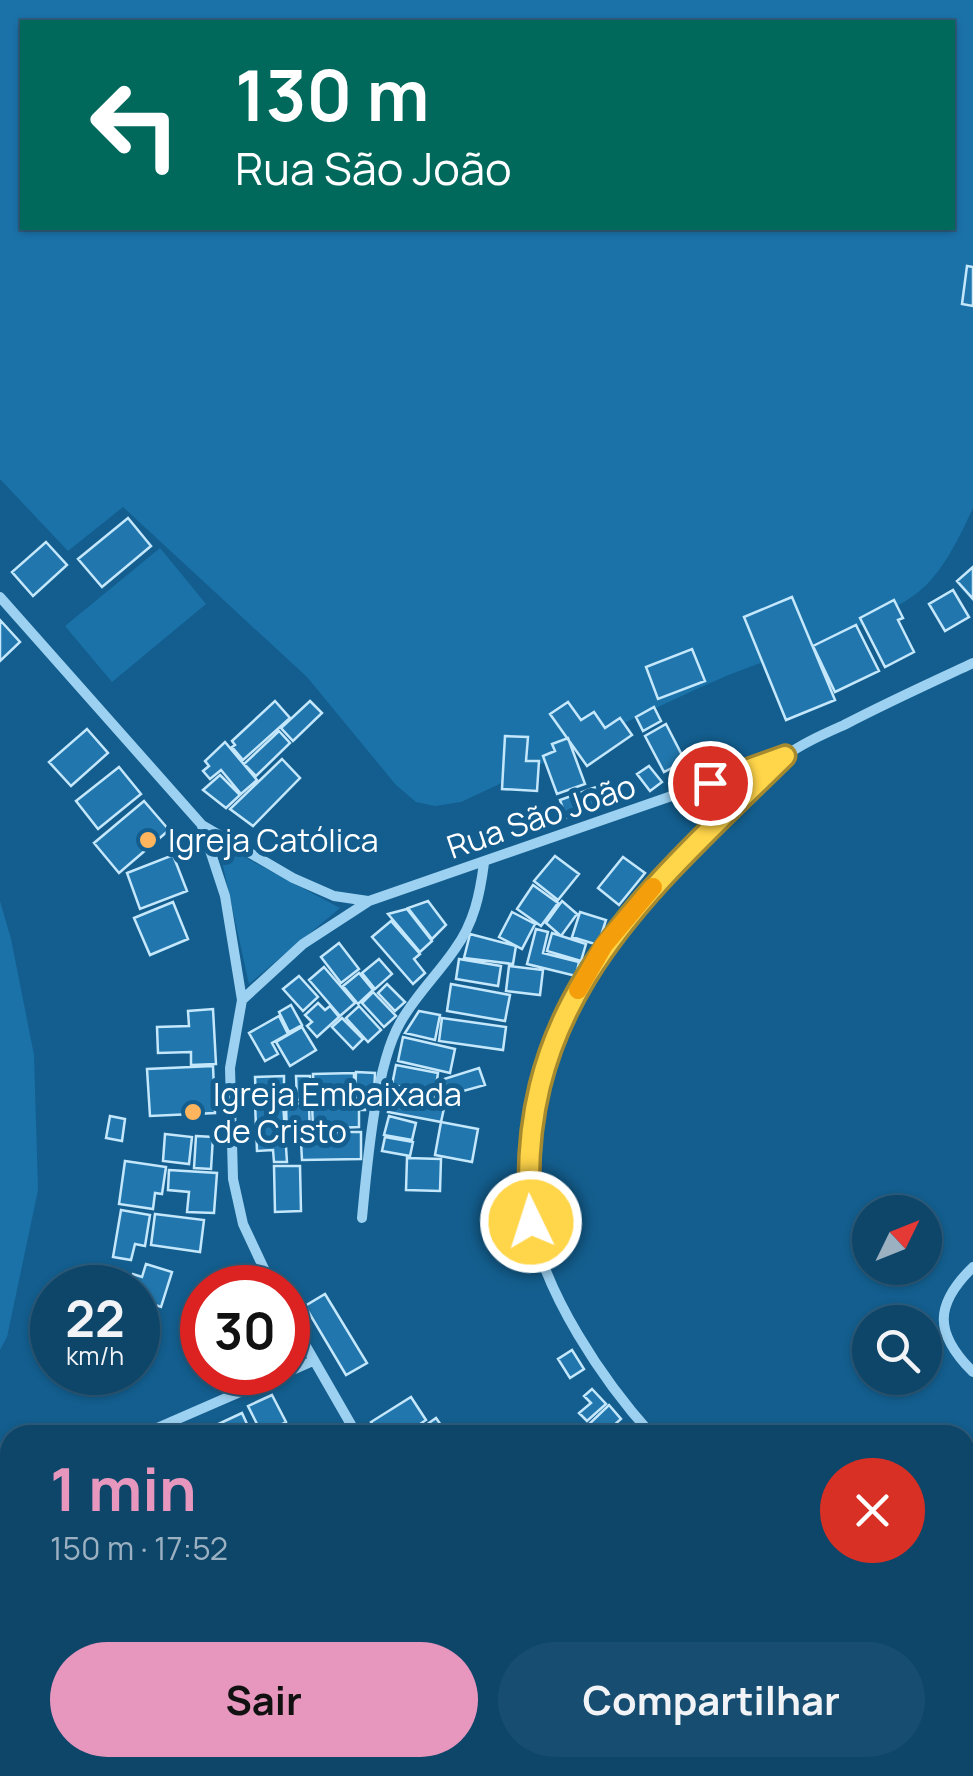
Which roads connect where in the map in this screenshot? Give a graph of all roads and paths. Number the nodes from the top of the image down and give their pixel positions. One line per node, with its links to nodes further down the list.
1 (0, 596): 4 (street)
2 (973, 663): 3 (street)
3 (785, 756): 5 (street, Rua São João); 17 (street)
4 (202, 825): 6 (street); 7 (street)
5 (484, 863): 6 (street, Rua São João); 8 (street)
6 (369, 901): 7 (street, Rua São João)
7 (242, 1000): 9 (street)
8 (362, 1218)
9 (262, 1265)
10 (973, 1267): 13 (street)
11 (310, 1357): 12 (street)
12 (312, 1361): 16 (street)
13 (973, 1372)
14 (233, 1395): 15 (street)
15 (164, 1425)
16 (351, 1425)
17 (643, 1425)

